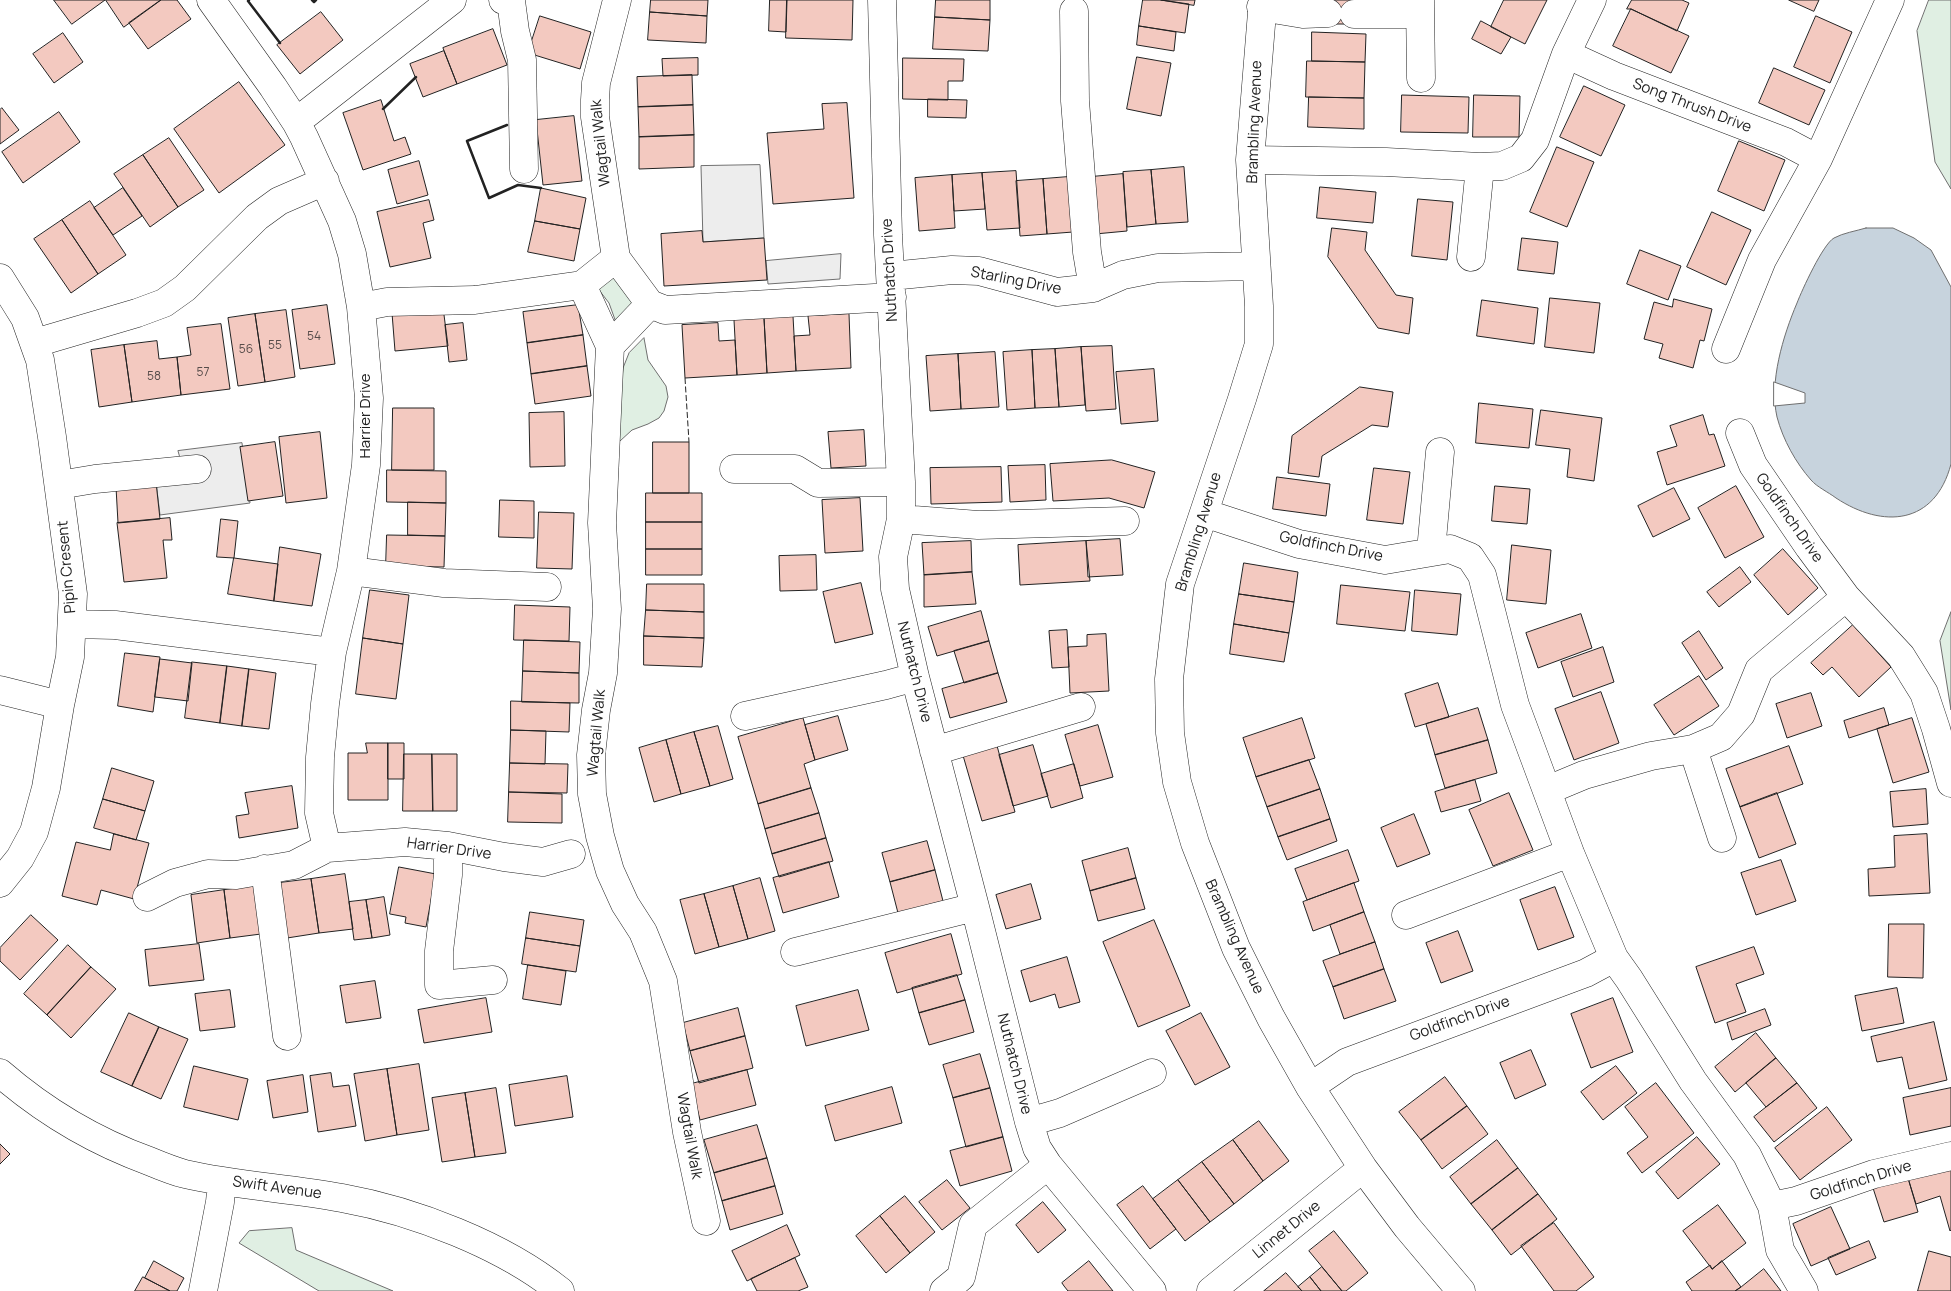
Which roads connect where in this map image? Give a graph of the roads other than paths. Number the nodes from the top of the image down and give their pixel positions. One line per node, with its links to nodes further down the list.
1 (211, 0): 13 (street, Harrier Drive)
2 (452, 0): 13 (street)
3 (513, 0): 17 (street)
4 (617, 0): 20 (street, Wagtail Walk)
5 (882, 0): 24 (street, Nuthatch Drive)
6 (1592, 0): 11 (street)
7 (1890, 0): 14 (street)
8 (1262, 4): 9 (street); 15 (street, Brambling Avenue)
9 (1420, 7): 12 (street)
10 (1074, 11): 25 (street)
11 (1566, 54): 14 (street, Song Thrush Drive); 16 (street)
12 (1421, 78)
13 (296, 122): 18 (street, Harrier Drive)
14 (1818, 159): 30 (street)
15 (1250, 160): 16 (street); 21 (street, Brambling Avenue)
16 (1480, 167): 19 (street)
17 (524, 169)
18 (325, 181): 27 (street, Harrier Drive); 28 (street)
19 (1471, 257)
20 (616, 258): 23 (street); 26 (street, Wagtail Walk)
21 (1256, 266): 25 (street, Starling Drive); 37 (street, Brambling Avenue)
22 (0, 278): 28 (street, Pipin Cresent)
23 (582, 285): 27 (street); 29 (street, Wagtail Walk)
24 (892, 286): 25 (street, Starling Drive); 26 (street); 35 (street, Nuthatch Drive)
25 (1093, 288)
26 (650, 304): 29 (street)
27 (361, 307): 41 (street, Harrier Drive)
28 (35, 343): 36 (street, Pipin Cresent)
29 (610, 346): 78 (street, Wagtail Walk)
30 (1726, 349)
31 (1740, 433): 43 (street, Goldfinch Drive)
32 (1440, 452): 40 (street)
33 (197, 469): 36 (street)
34 (734, 469): 35 (street)
35 (901, 482): 38 (street, Nuthatch Drive)
36 (59, 485): 44 (street, Pipin Cresent)
37 (1204, 513): 40 (street, Goldfinch Drive); 71 (street, Brambling Avenue)
38 (901, 518): 39 (street); 46 (street, Nuthatch Drive)
39 (1125, 521)
40 (1431, 551): 54 (street, Goldfinch Drive)
41 (351, 571): 42 (street); 45 (street, Harrier Drive)
42 (547, 587)
43 (1846, 597): 51 (street); 53 (street, Goldfinch Drive)
44 (72, 624): 45 (street); 48 (street, Pipin Cresent)
45 (332, 652): 57 (street, Harrier Drive)
46 (915, 677): 50 (street); 52 (street, Nuthatch Drive)
47 (0, 690): 48 (street)
48 (60, 705): 61 (street, Pipin Cresent)
49 (1081, 707): 52 (street)
50 (745, 716)
51 (1693, 749): 54 (street); 55 (street)
52 (934, 751): 63 (street, Nuthatch Drive)
53 (1951, 783)
54 (1548, 790): 58 (street, Goldfinch Drive)
55 (1722, 838)
56 (448, 846): 57 (street, Harrier Drive); 59 (street, Harrier Drive); 67 (street)
57 (327, 848): 60 (street, Harrier Drive)
58 (1570, 853): 64 (street); 66 (street, Goldfinch Drive)
59 (570, 854)
60 (265, 869): 62 (street, Harrier Drive); 68 (street)
61 (0, 883)
62 (147, 897)
63 (975, 907): 65 (street); 72 (street, Nuthatch Drive)
64 (1406, 915)
65 (795, 952)
66 (1614, 958): 71 (street, Goldfinch Drive); 77 (street, Goldfinch Drive)
67 (493, 980)
68 (287, 1036)
69 (0, 1073): 76 (street, Swift Avenue)
70 (1152, 1073): 72 (street)
71 (1310, 1087): 75 (street, Brambling Avenue)
72 (1029, 1122): 74 (street, Nuthatch Drive)
73 (1951, 1156): 77 (street, Goldfinch Drive)
74 (1048, 1165): 81 (street); 82 (street, Nuthatch Drive)
75 (1363, 1168): 83 (street, Linnet Drive); 84 (street, Brambling Avenue)
76 (222, 1181): 79 (street); 80 (street, Swift Avenue)
77 (1772, 1206): 85 (street, Goldfinch Drive)
78 (706, 1222)
79 (203, 1291)
80 (560, 1291)
81 (944, 1291)
82 (1152, 1291)
83 (1211, 1291)
84 (1461, 1291)
85 (1804, 1291)

